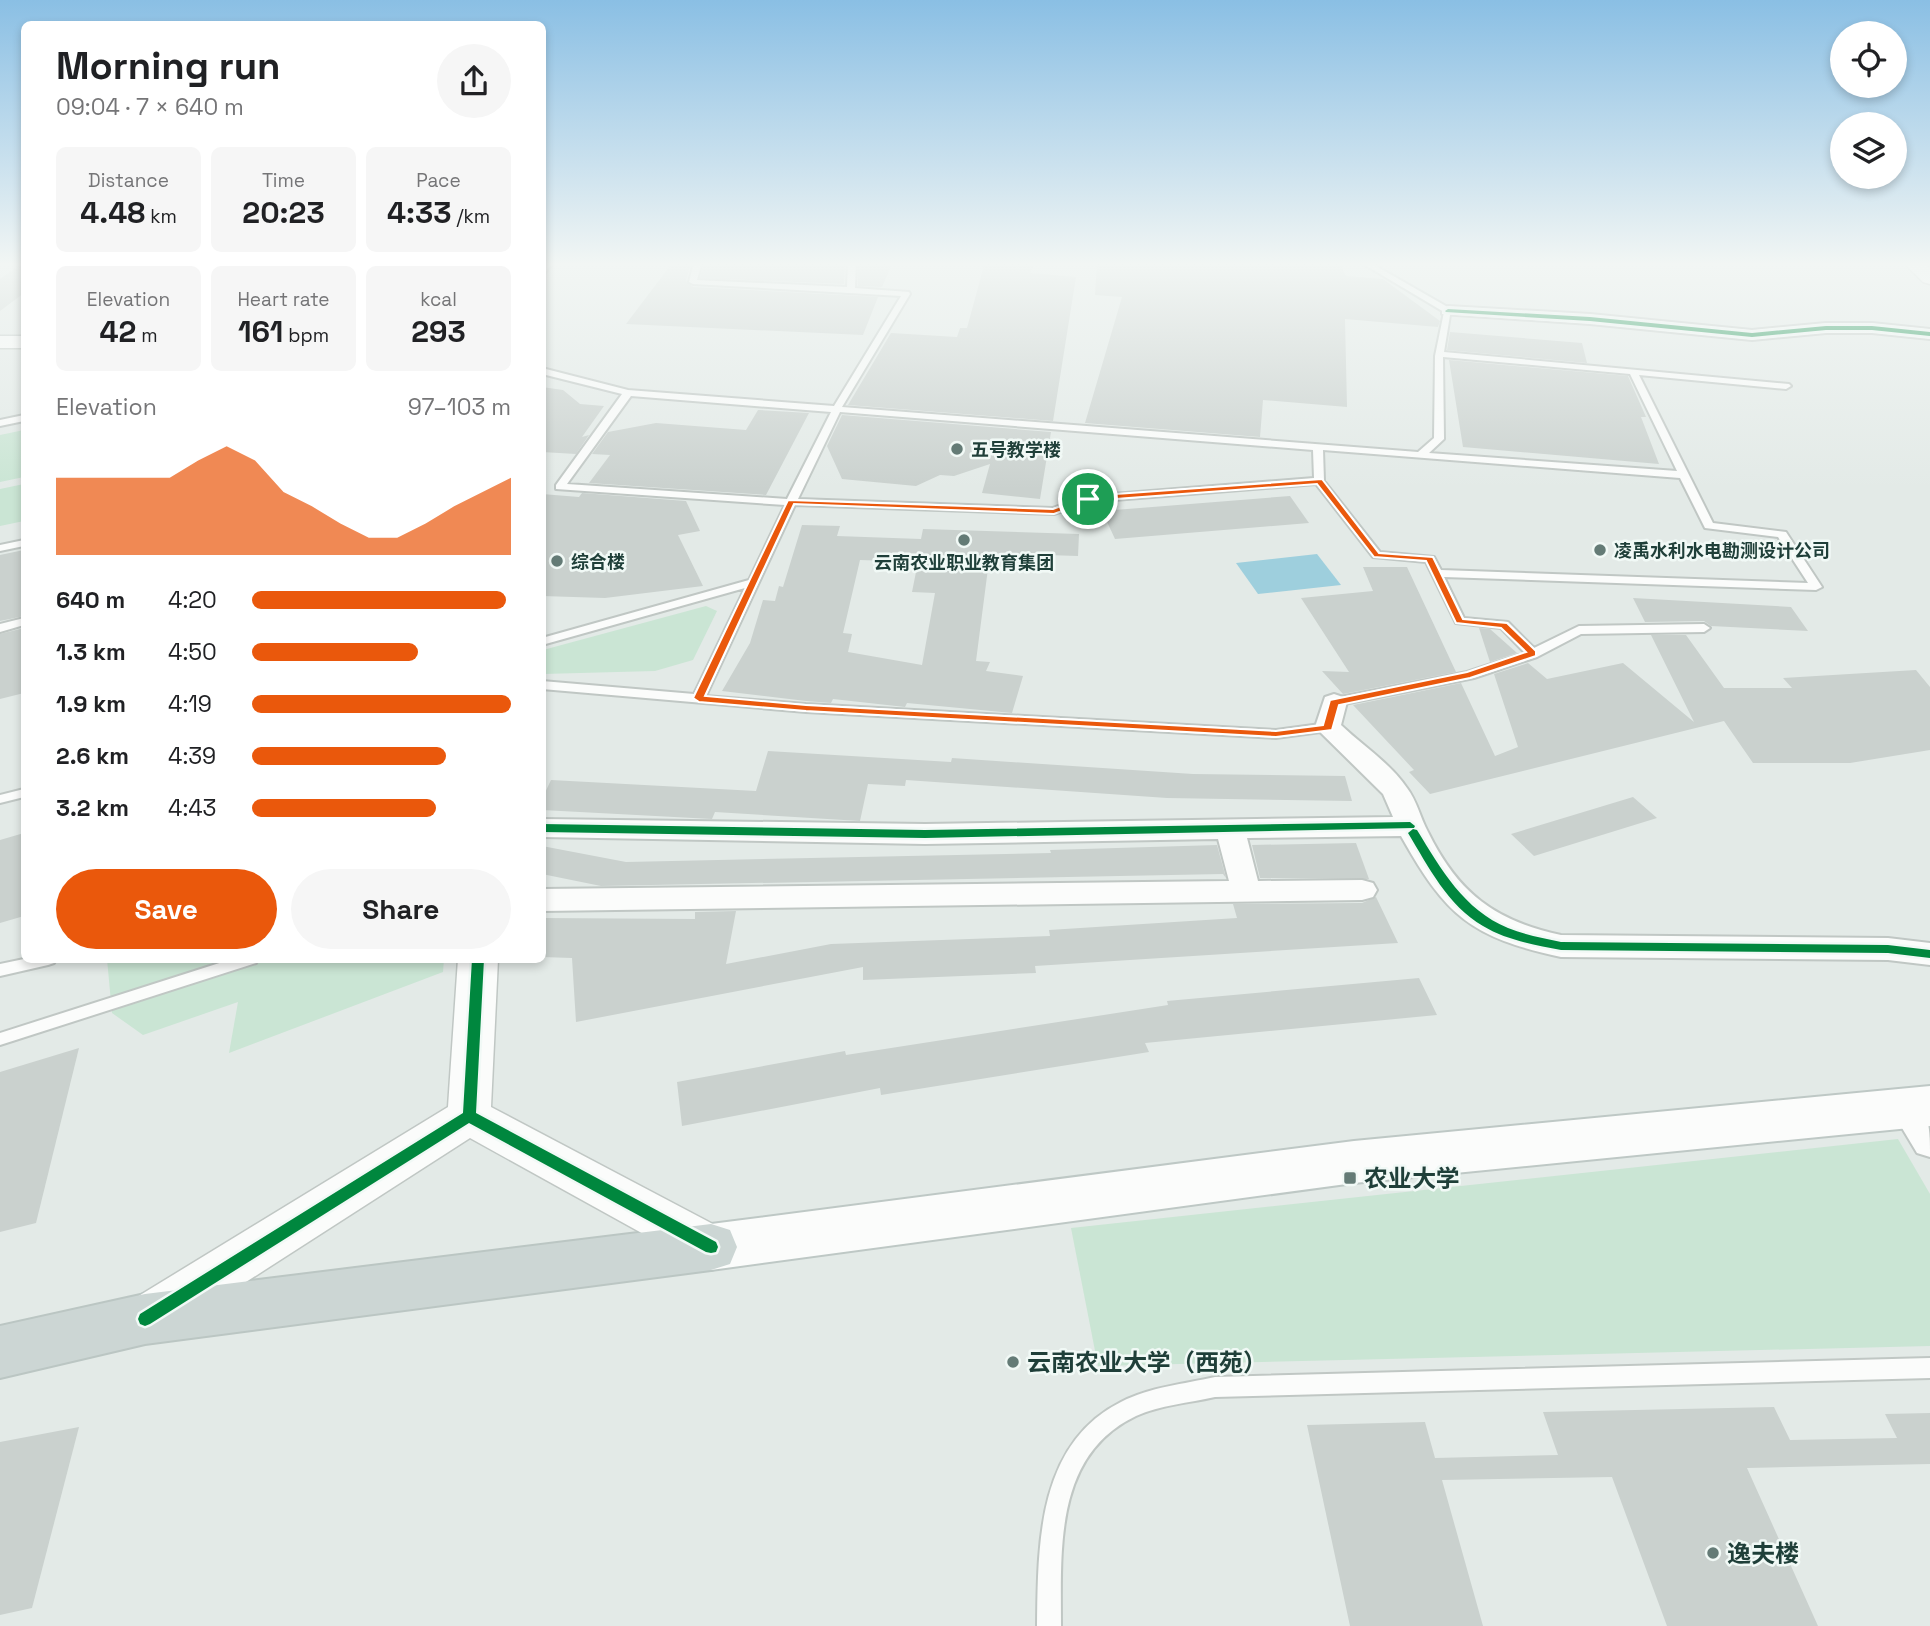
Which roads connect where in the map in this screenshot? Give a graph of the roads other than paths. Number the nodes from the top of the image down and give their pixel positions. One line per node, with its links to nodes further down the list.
1 (880, 338): 10 (lane)
2 (1443, 338): 5 (lane)
3 (0, 342): 4 (street)
4 (21, 342)
5 (1440, 354): 7 (lane); 14 (lane)
6 (546, 372): 9 (lane)
7 (1633, 372): 8 (lane); 15 (lane)
8 (1786, 386)
9 (628, 393): 10 (lane); 17 (lane)
10 (836, 410): 13 (lane); 17 (lane)
11 (21, 419): 12 (lane)
12 (0, 423)
13 (1318, 447): 14 (lane); 16 (lane)
14 (1420, 455): 15 (lane)
15 (1684, 475): 20 (lane)
16 (1319, 481): 17 (lane); 20 (lane)
17 (791, 502): 21 (lane)
18 (21, 543): 19 (lane)
19 (0, 548)
20 (1436, 573): 26 (lane)
21 (751, 583): 25 (lane); 28 (lane)
22 (21, 623): 23 (lane)
23 (0, 628)
24 (1704, 628): 26 (lane)
25 (546, 641)
26 (1532, 653): 29 (lane)
27 (546, 685): 28 (lane)
28 (699, 698): 29 (lane)
29 (1331, 715): 32 (street)
30 (21, 794): 31 (lane)
31 (0, 799)
32 (1410, 825): 34 (street); 38 (street)
33 (546, 828): 34 (street)
34 (1230, 829): 36 (street)
35 (1362, 890): 36 (street)
36 (1246, 891): 37 (street)
37 (546, 900)
38 (1930, 954)
39 (31, 963): 42 (lane)
40 (238, 963): 43 (lane)
41 (478, 963): 44 (street)
42 (0, 970)
43 (0, 1039)
44 (469, 1116): 46 (street); 47 (street)
45 (1922, 1119): 46 (main road)
46 (711, 1247): 47 (main road)
47 (145, 1320): 48 (main road)
48 (0, 1352)
49 (1930, 1368): 50 (lane)
50 (1049, 1626)

